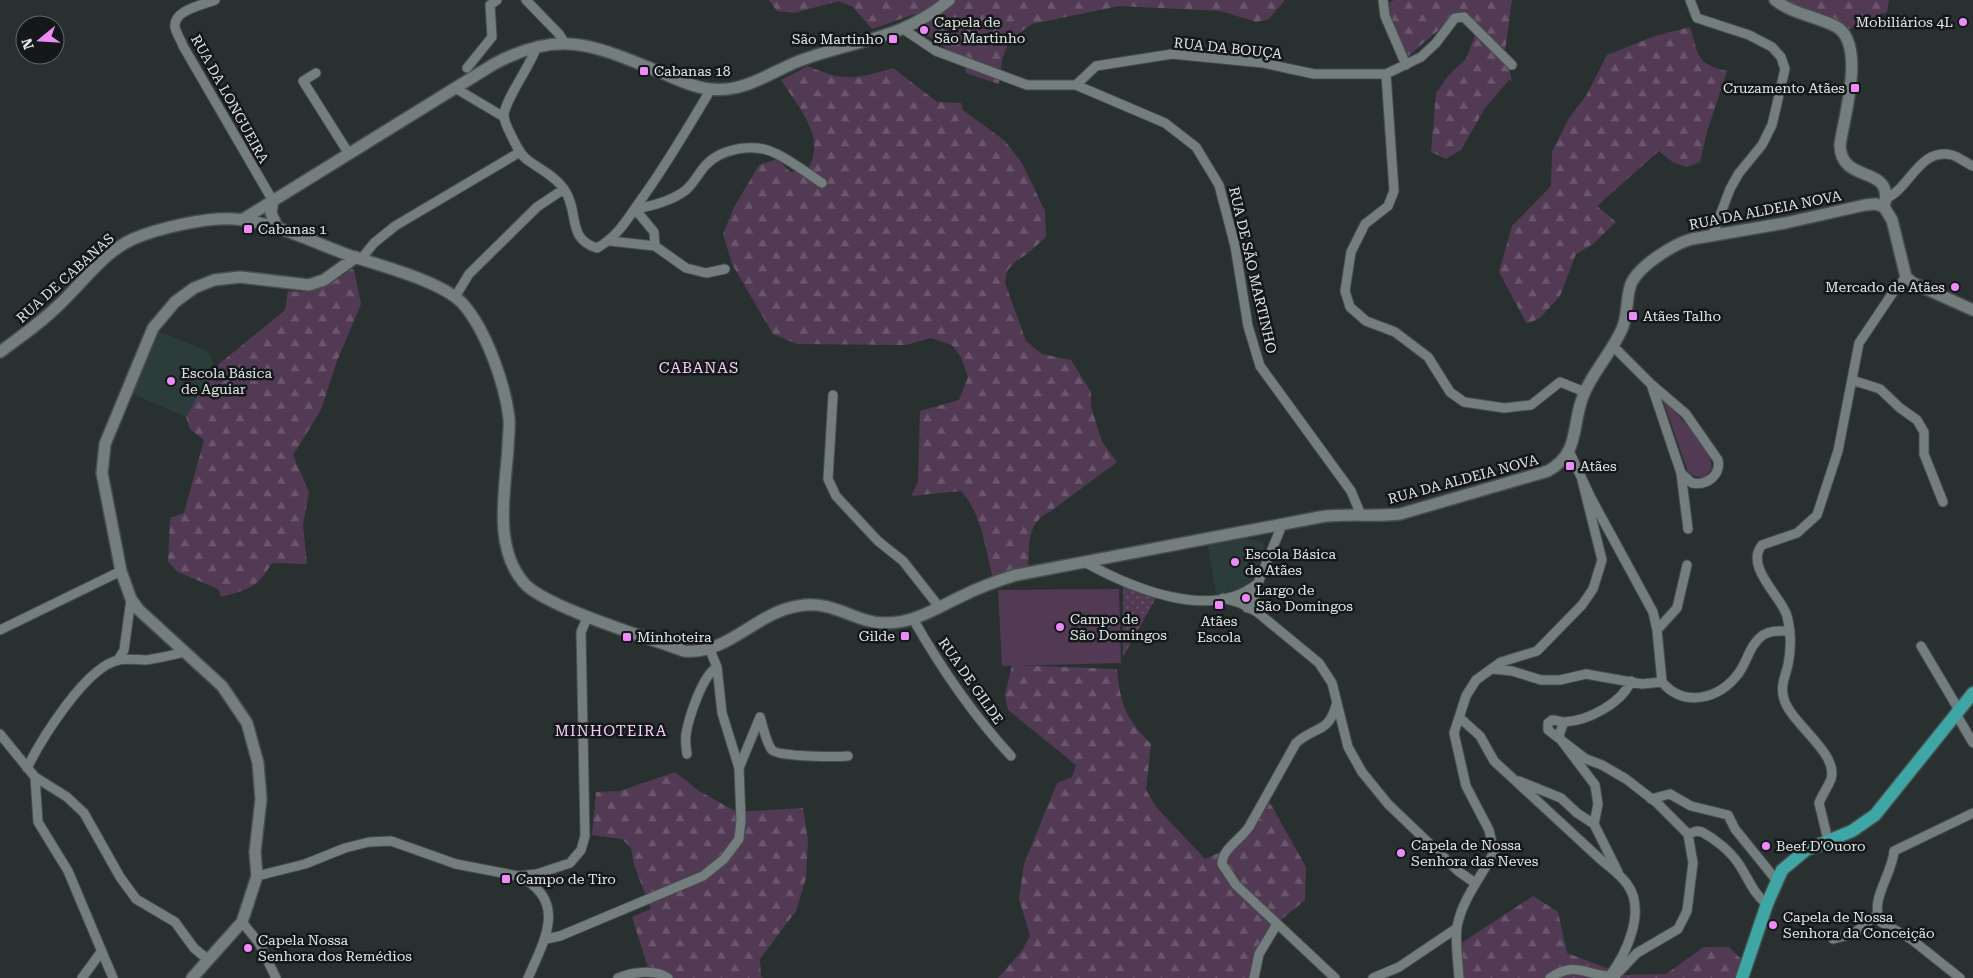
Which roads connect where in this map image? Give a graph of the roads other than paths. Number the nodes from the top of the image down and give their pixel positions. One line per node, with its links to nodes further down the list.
1 (215, 0): 25 (street, RUA DA LONGUEIRA)
2 (496, 0): 13 (street)
3 (526, 0): 9 (street)
4 (949, 0): 8 (street)
5 (1383, 0): 11 (street)
6 (1690, 0): 30 (street)
7 (1775, 0): 26 (street)
8 (903, 29): 16 (street, RUA DE SÃO MARTINHO); 18 (street)
9 (564, 42): 10 (street); 18 (street)
10 (537, 46): 17 (street); 19 (street)
11 (1406, 65): 12 (street); 15 (street)
12 (1512, 65)
13 (467, 68)
14 (316, 73): 21 (street)
15 (1386, 74): 16 (street, RUA DA BOUÇA); 42 (street)
16 (1076, 86): 48 (street, RUA DE SÃO MARTINHO)
17 (455, 88): 19 (street); 21 (street)
18 (711, 90): 27 (street)
19 (504, 117): 20 (street)
20 (520, 152): 24 (street); 33 (street)
21 (349, 154): 25 (street)
22 (1973, 166): 26 (street)
23 (822, 183): 27 (street)
24 (564, 189): 31 (street); 36 (street)
25 (273, 201): 28 (street); 29 (street)
26 (1885, 203): 30 (street, RUA DA ALDEIA NOVA); 35 (street)
27 (636, 209): 31 (street); 32 (street)
28 (242, 220): 29 (street, RUA DE CABANAS); 39 (street, RUA DE CABANAS)
29 (278, 229): 33 (street, RUA DE CABANAS)
30 (1713, 234): 38 (street, RUA DA ALDEIA NOVA)
31 (610, 241): 32 (street)
32 (655, 246): 34 (street)
33 (358, 258): 36 (street); 53 (street)
34 (725, 269)
35 (1906, 278): 37 (street); 40 (street)
36 (455, 297): 57 (street)
37 (1973, 310)
38 (1613, 346): 41 (street); 42 (street, RUA DA ALDEIA NOVA)
39 (0, 352)
40 (1852, 380): 47 (street); 61 (street)
41 (1651, 384): 45 (street); 45 (street)
42 (1585, 392): 44 (street, RUA DA ALDEIA NOVA)
43 (833, 395): 56 (street)
44 (1570, 451): 46 (street); 48 (street, RUA DA ALDEIA NOVA)
45 (1681, 472): 50 (street)
46 (1581, 476): 60 (street); 67 (street)
47 (1944, 502)
48 (1361, 515): 49 (street, RUA DA ALDEIA NOVA)
49 (1279, 524): 51 (street, RUA DA ALDEIA NOVA); 55 (street)
50 (1688, 529)
51 (1086, 563): 55 (street); 56 (street, RUA DA ALDEIA NOVA)
52 (1687, 565): 60 (street)
53 (121, 572): 54 (street); 59 (street)
54 (131, 599): 64 (street); 65 (street)
55 (1248, 602): 71 (street)
56 (940, 608): 58 (street, RUA DA ALDEIA NOVA)
57 (588, 616): 63 (street); 92 (street)
58 (913, 619): 63 (street); 80 (street, RUA DE GILDE)
59 (0, 630)
60 (1658, 630): 69 (street)
61 (1790, 631): 69 (street); 89 (street)
62 (1921, 646): 72 (street)
63 (710, 650): 66 (street)
64 (183, 652): 65 (street); 91 (street)
65 (118, 660): 81 (street)
66 (717, 667): 78 (street); 82 (street)
67 (1492, 668): 68 (street); 73 (street)
68 (1631, 681): 69 (street); 74 (street)
69 (1662, 682)
70 (1973, 693): 72 (main road)
71 (1336, 704): 94 (street); 98 (street)
72 (1958, 712): 77 (street); 89 (main road)
73 (1460, 718): 84 (street); 94 (street)
74 (1564, 722): 76 (street); 76 (street)
75 (0, 734): 81 (street)
76 (1561, 740): 85 (street); 87 (street)
77 (1973, 743)
78 (686, 754)
79 (848, 756): 82 (street)
80 (1011, 756)
81 (27, 768): 83 (street)
82 (739, 768): 100 (street)
83 (35, 777): 102 (street); 103 (street)
84 (1516, 780): 87 (street); 90 (street)
85 (1651, 799): 88 (street); 93 (street)
86 (1973, 813): 96 (street)
87 (1594, 824): 90 (street)
88 (1688, 834): 95 (street); 116 (street)
89 (1828, 840): 93 (main road)
90 (1618, 872): 116 (street)
91 (257, 876): 92 (street); 97 (street)
92 (518, 876): 100 (street)
93 (1777, 881): 95 (main road)
94 (1475, 883): 99 (street)
95 (1767, 904): 117 (main road)
96 (1878, 914): 101 (street); 118 (street)
97 (242, 922): 103 (street); 107 (street)
98 (1277, 924): 111 (street); 112 (street)
99 (1457, 928): 113 (street); 114 (street)
100 (546, 938): 108 (street)
101 (1833, 939)
102 (101, 952): 104 (street); 105 (street)
103 (207, 959): 106 (street)
104 (82, 978)
105 (112, 978)
106 (192, 978)
107 (276, 978)
108 (528, 978)
109 (618, 978): 110 (street)
110 (668, 978)
111 (1254, 978)
112 (1335, 978)
113 (1373, 978)
114 (1459, 978)
115 (1550, 978): 116 (street)
116 (1608, 978)
117 (1742, 978)
118 (1960, 978)

